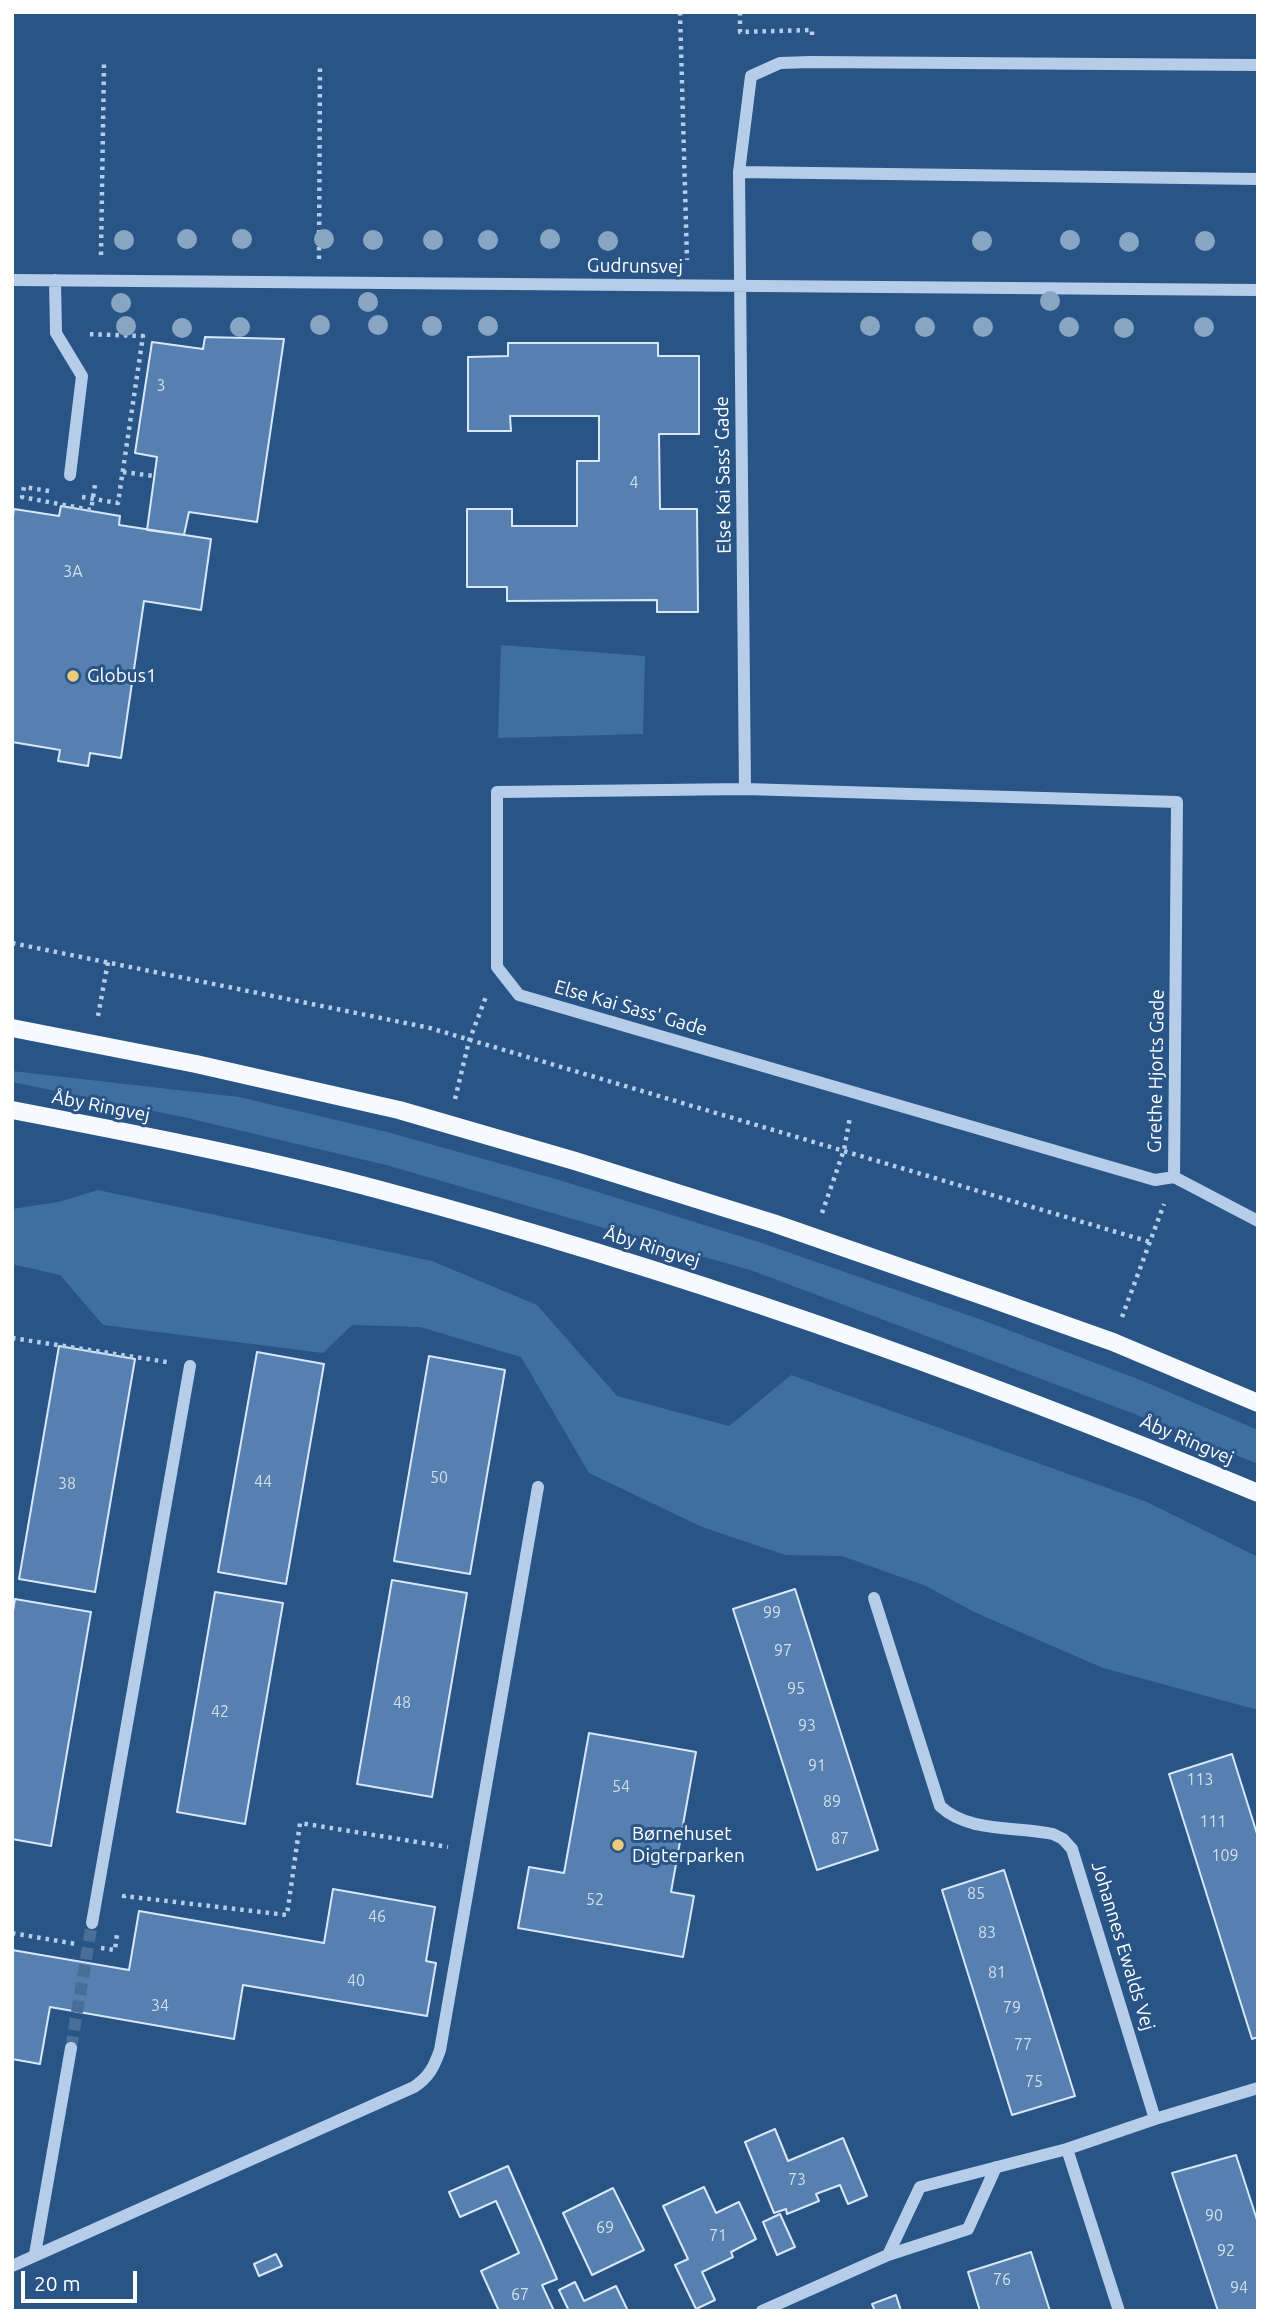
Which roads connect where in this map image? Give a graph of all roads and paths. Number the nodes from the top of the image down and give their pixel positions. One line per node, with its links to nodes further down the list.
1 (680, 12): 13 (path)
2 (740, 12): 3 (path)
3 (811, 62): 6 (street); 7 (street, Else Kai Sass' Gade)
4 (104, 64): 11 (path)
5 (320, 64): 12 (path)
6 (1258, 65)
7 (739, 173): 8 (street); 14 (street, Else Kai Sass' Gade)
8 (1258, 179)
9 (12, 280): 10 (street, Gudrunsvej)
10 (54, 280): 11 (street, Gudrunsvej); 16 (street)
11 (101, 281): 12 (street, Gudrunsvej)
12 (319, 283): 13 (street, Gudrunsvej)
13 (688, 286): 14 (street, Gudrunsvej)
14 (740, 286): 15 (street, Gudrunsvej); 23 (street, Else Kai Sass' Gade)
15 (1258, 290)
16 (56, 333): 17 (path); 19 (street)
17 (143, 336)
18 (122, 472): 20 (path)
19 (70, 475)
20 (154, 477)
21 (95, 481): 22 (path)
22 (91, 510)
23 (745, 789): 26 (street); 34 (street, Grethe Hjorts Gade)
24 (12, 943): 25 (path)
25 (108, 962): 28 (path); 29 (path)
26 (497, 967): 28 (path); 30 (street, Else Kai Sass' Gade)
27 (12, 1028): 29 (main road)
28 (469, 1041): 32 (path); 33 (path)
29 (93, 1043): 32 (main road)
30 (854, 1092): 33 (path); 34 (street, Else Kai Sass' Gade)
31 (12, 1110): 43 (main road, Åby Ringvej)
32 (449, 1124): 36 (main road)
33 (844, 1150): 36 (path); 37 (path)
34 (1174, 1177): 35 (street, Grethe Hjorts Gade); 37 (path)
35 (1258, 1221)
36 (814, 1237): 39 (main road)
37 (1150, 1242): 39 (path)
38 (12, 1338): 40 (path)
39 (1112, 1342): 41 (main road)
40 (190, 1366): 47 (street)
41 (1258, 1403)
42 (538, 1487): 45 (street)
43 (1258, 1493)
44 (874, 1598): 52 (street, Johannes Ewalds Vej)
45 (474, 1852): 46 (path); 55 (street)
46 (122, 1910)
47 (92, 1923)
48 (120, 1923): 49 (path)
49 (12, 1933)
50 (71, 2048): 55 (street)
51 (1258, 2088): 52 (street)
52 (1155, 2119): 53 (street)
53 (1067, 2149): 54 (street); 59 (street)
54 (996, 2166): 56 (street); 56 (street)
55 (35, 2254): 57 (street)
56 (888, 2255): 58 (street)
57 (12, 2266)
58 (762, 2311)
59 (1119, 2311)

